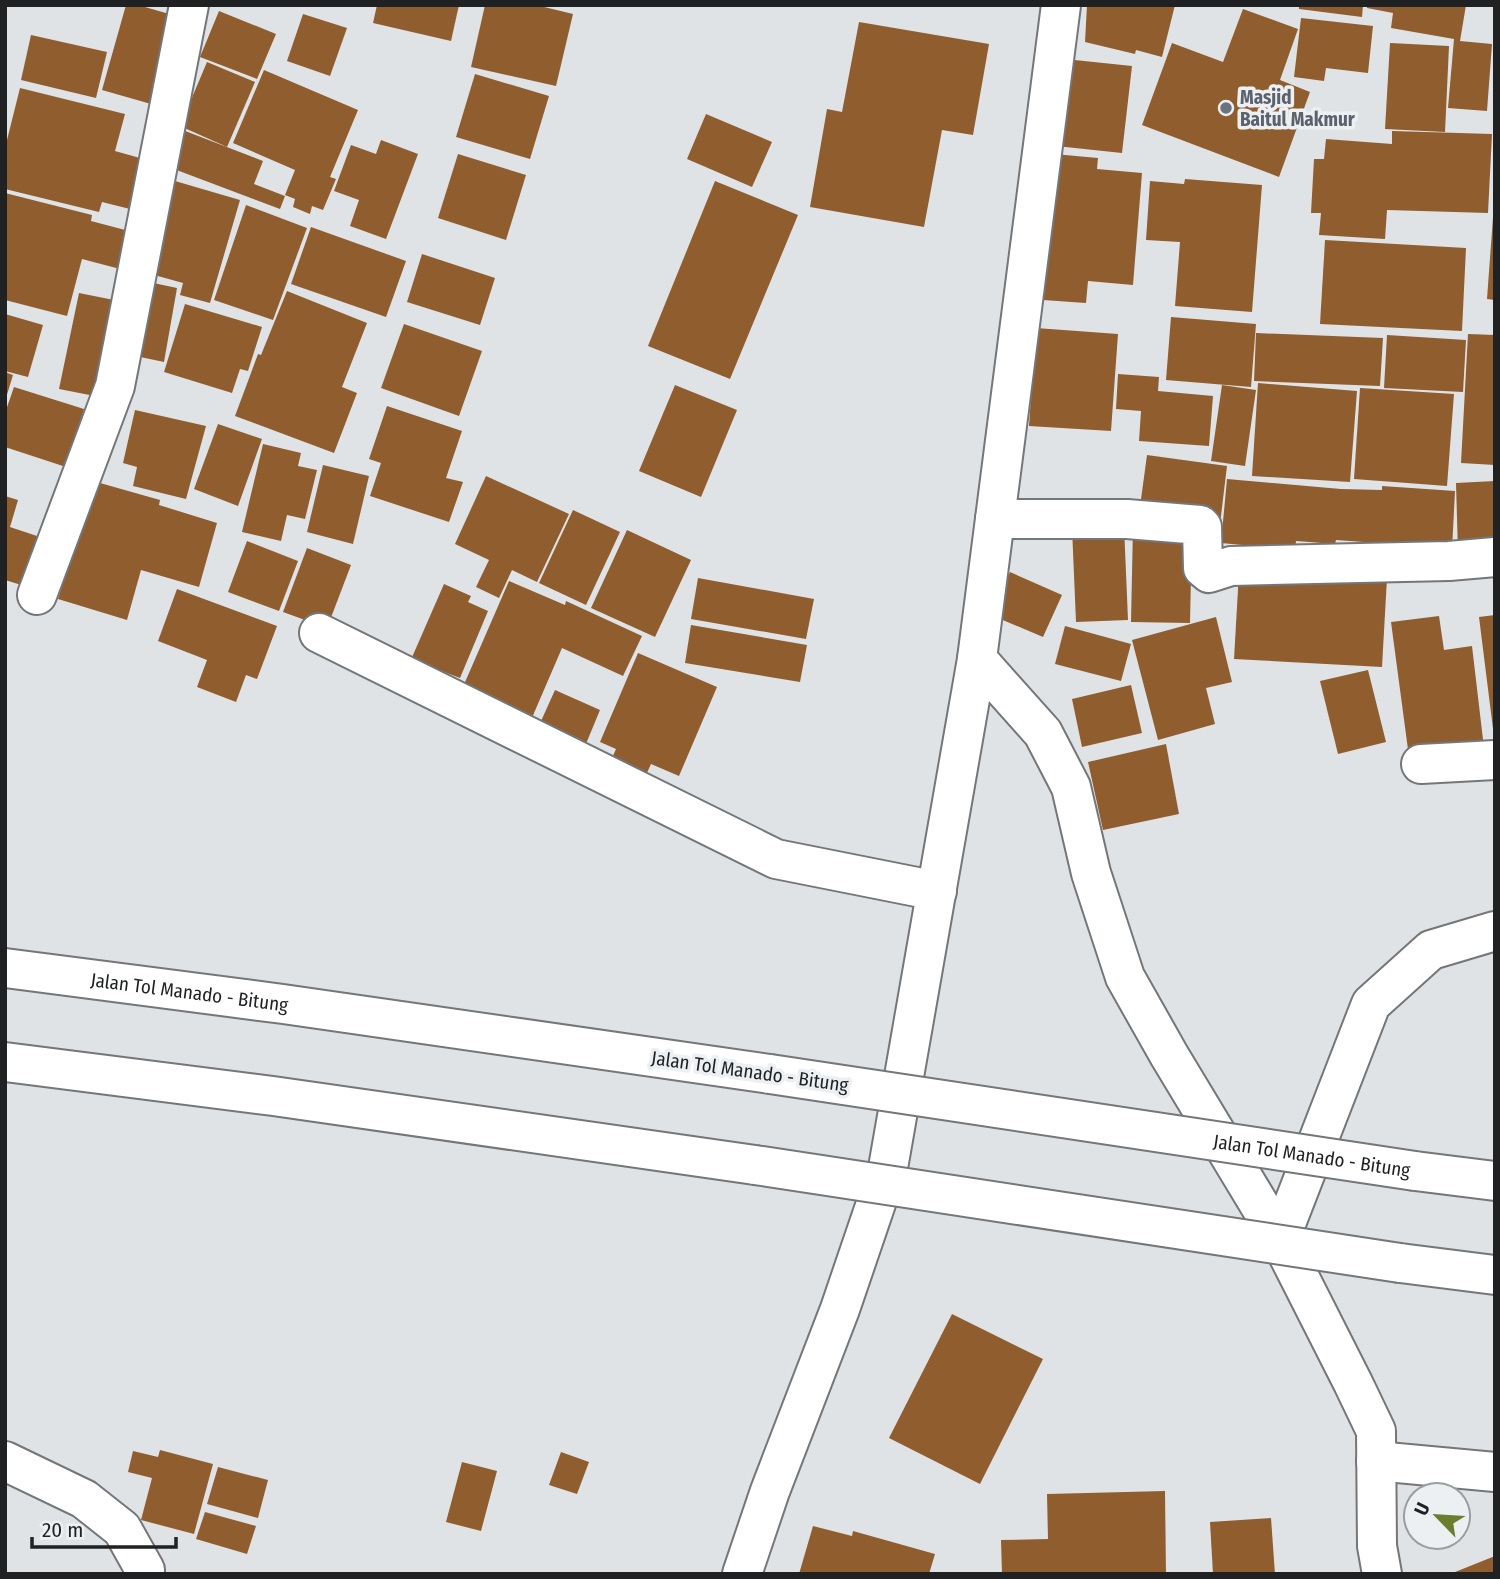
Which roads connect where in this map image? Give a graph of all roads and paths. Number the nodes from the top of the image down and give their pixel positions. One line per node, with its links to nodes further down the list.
1 (189, 5): 5 (main road)
2 (1061, 5): 3 (main road)
3 (995, 519): 4 (main road); 7 (main road)
4 (1495, 557)
5 (37, 595)
6 (319, 633): 10 (main road)
7 (977, 659): 10 (main road); 15 (main road)
8 (1495, 760): 9 (main road)
9 (1421, 764)
10 (937, 891): 21 (main road)
11 (1495, 931): 15 (main road)
12 (5, 968): 14 (main road, Jalan Tol Manado - Bitung, bridge)
13 (5, 1062): 16 (main road, bridge)
14 (1495, 1181)
15 (1280, 1239): 18 (main road)
16 (1495, 1275)
17 (5, 1461): 20 (main road)
18 (1376, 1461): 19 (main road); 22 (main road)
19 (1495, 1472)
20 (144, 1574)
21 (742, 1574)
22 (1382, 1574)

